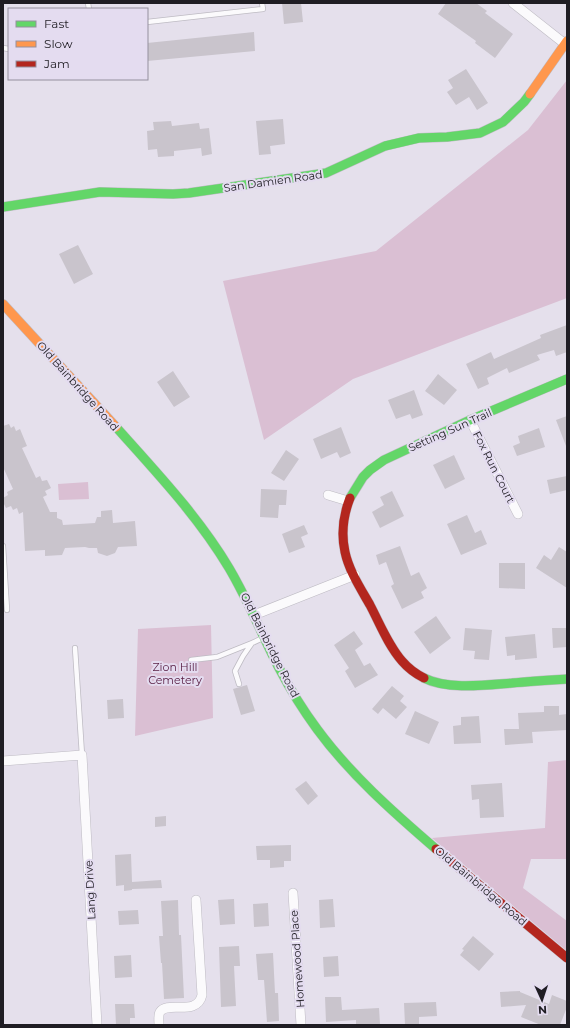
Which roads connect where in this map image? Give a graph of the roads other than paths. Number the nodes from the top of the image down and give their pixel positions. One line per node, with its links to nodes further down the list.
1 (262, 3): 3 (lane)
2 (513, 3): 4 (street)
3 (148, 22)
4 (566, 42): 5 (street, San Damien Road)
5 (3, 207)
6 (3, 304): 15 (street, Old Bainbridge Road)
7 (567, 379): 8 (street, Setting Sun Trail)
8 (470, 420): 10 (street, Setting Sun Trail); 11 (street, Fox Run Court)
9 (328, 495): 10 (street)
10 (348, 501): 13 (street, Setting Sun Trail)
11 (518, 514)
12 (3, 546): 14 (lane)
13 (355, 575): 15 (street); 20 (street, Setting Sun Trail)
14 (7, 610)
15 (254, 615): 16 (street, Old Bainbridge Road)
16 (264, 637): 17 (lane); 26 (street, Old Bainbridge Road)
17 (252, 643): 19 (lane); 21 (lane)
18 (75, 648): 22 (lane)
19 (191, 660)
20 (567, 679)
21 (239, 684)
22 (82, 755): 23 (street); 27 (street, Lang Drive)
23 (3, 761)
24 (293, 893): 29 (street, Homewood Place)
25 (196, 900): 28 (street)
26 (567, 958)
27 (97, 1025)
28 (159, 1025)
29 (301, 1025)

